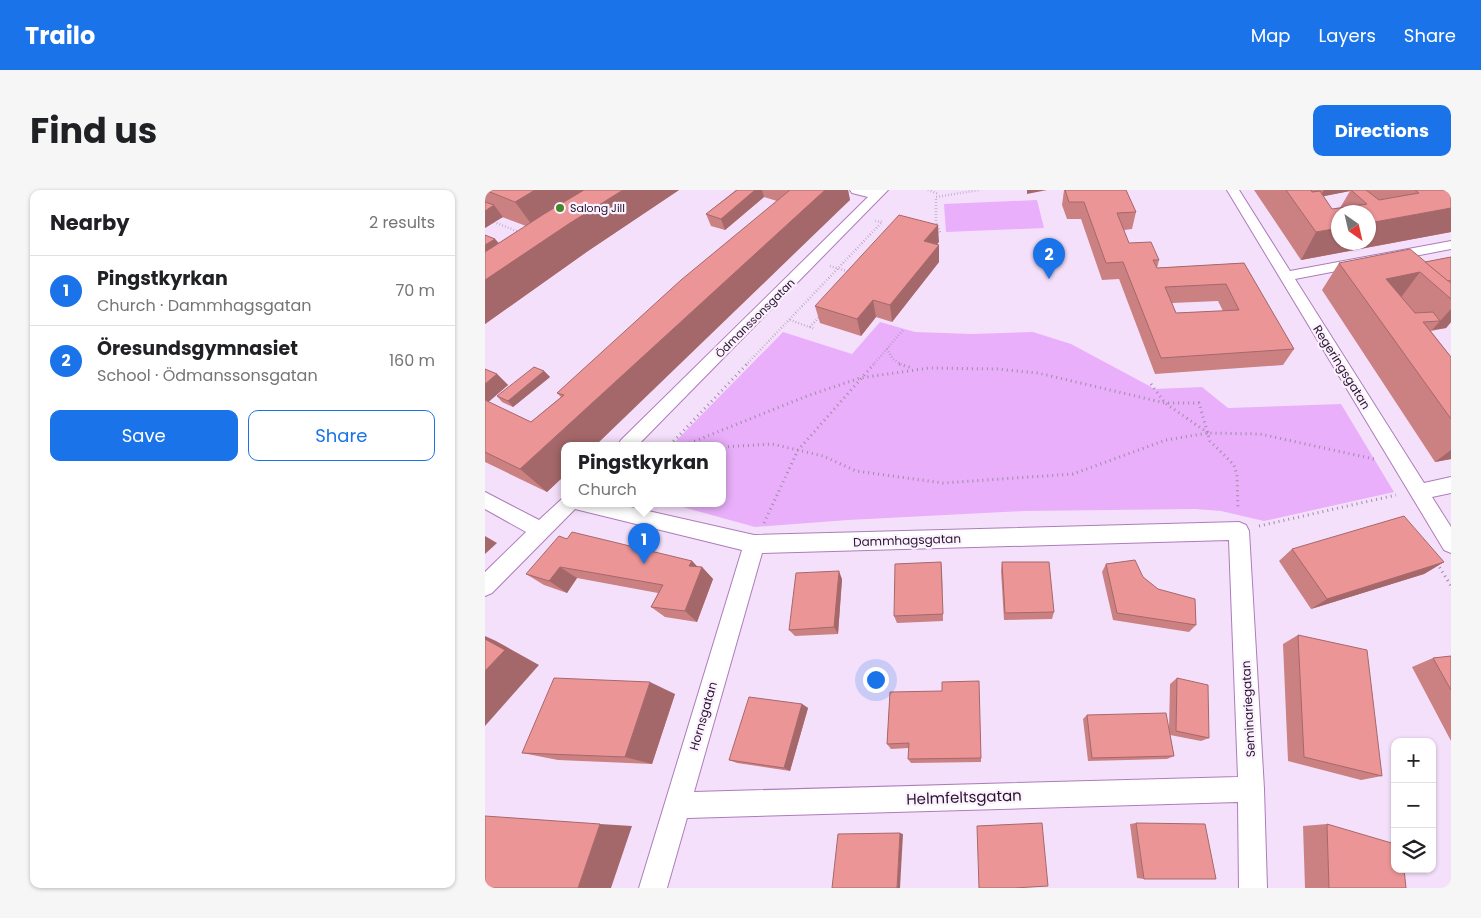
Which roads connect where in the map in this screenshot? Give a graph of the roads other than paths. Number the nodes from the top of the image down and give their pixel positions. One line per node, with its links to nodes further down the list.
1 (856, 190): 3 (street)
2 (1233, 190): 5 (street, Regeringsgatan)
3 (880, 193): 6 (street, Ödmanssonsgatan)
4 (1451, 246): 5 (street)
5 (1285, 276): 8 (street, Regeringsgatan)
6 (630, 442)
7 (1451, 485): 8 (street)
8 (1418, 492): 15 (street, Regeringsgatan)
9 (485, 500): 12 (street)
10 (565, 507): 12 (street)
11 (596, 507): 14 (street, Dammhagsgatan)
12 (540, 530): 16 (street)
13 (1239, 531): 14 (street, Dammhagsgatan); 17 (street, Seminariegatan)
14 (754, 544): 18 (street, Hornsgatan)
15 (1451, 544)
16 (485, 586)
17 (1251, 789): 18 (street, Helmfeltsgatan); 20 (street, Seminariegatan)
18 (677, 806): 19 (street, Hornsgatan)
19 (653, 888)
20 (1253, 888)

